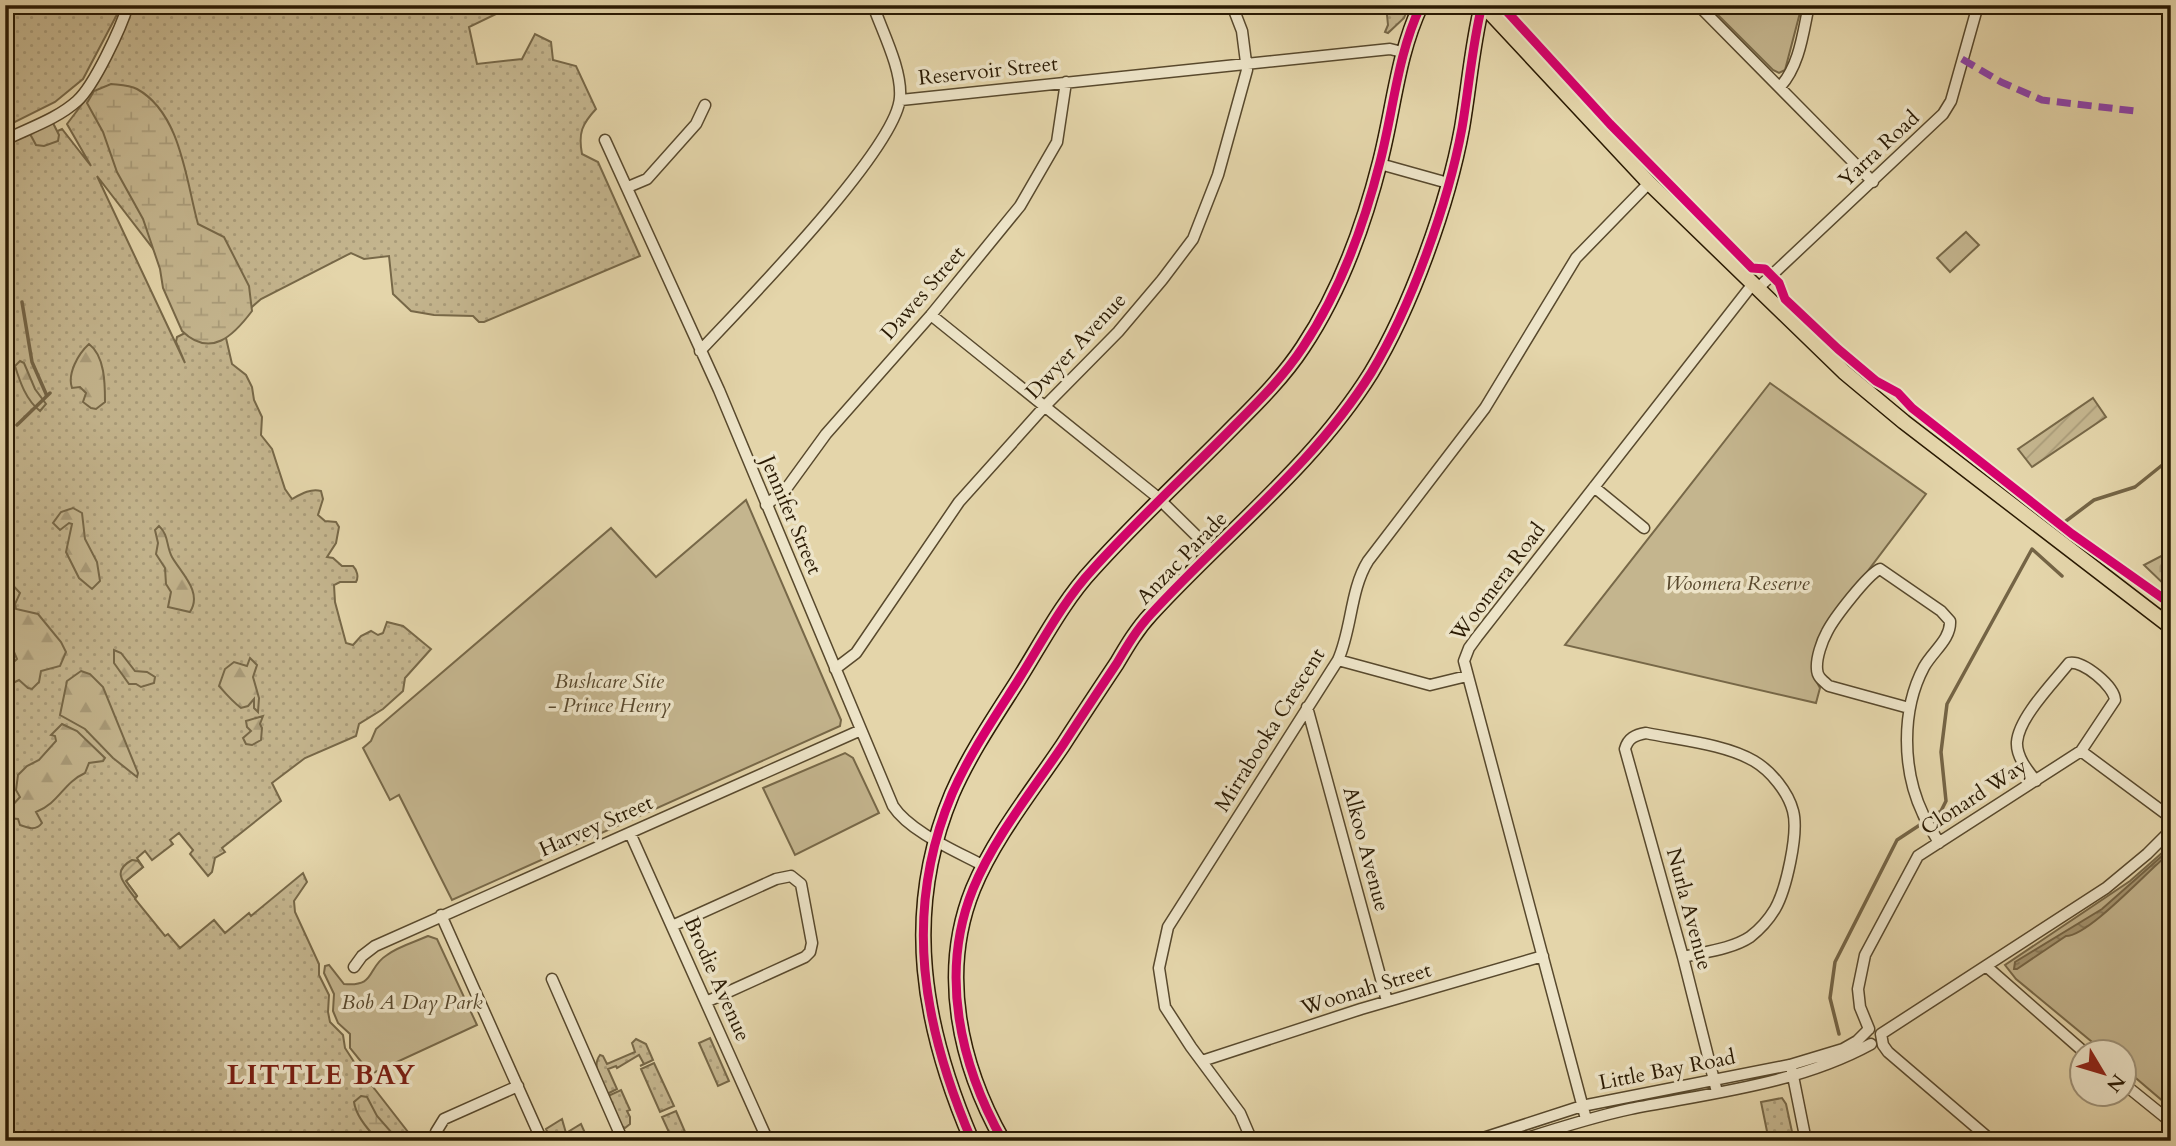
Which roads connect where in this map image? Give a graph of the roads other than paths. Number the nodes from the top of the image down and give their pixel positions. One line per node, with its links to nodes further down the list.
1 (128, 5): 15 (street)
2 (873, 5): 13 (street)
3 (1232, 5): 10 (street, Dwyer Avenue)
4 (1421, 5): 9 (main road)
5 (1482, 5): 19 (main road, Anzac Parade); 20 (main road)
6 (1698, 5): 12 (street)
7 (1809, 5): 12 (street)
8 (1978, 5): 18 (street, Yarra Road)
9 (1402, 52): 10 (street, Reservoir Street); 17 (main road)
10 (1247, 63): 11 (street, Reservoir Street); 25 (street, Dwyer Avenue)
11 (1066, 82): 13 (street, Reservoir Street); 23 (street, Dawes Street)
12 (1780, 86): 18 (street)
13 (901, 100): 24 (street, Reservoir Street)
14 (705, 105): 21 (street)
15 (5, 140)
16 (606, 141): 21 (street, Jennifer Street)
17 (1380, 163): 19 (street); 27 (main road)
18 (1873, 182): 22 (street, Yarra Road)
19 (1448, 183): 30 (main road, Anzac Parade)
20 (1649, 183): 22 (main road); 32 (street, Mirrabooka Crescent)
21 (628, 187): 24 (street, Jennifer Street)
22 (1755, 287): 26 (street, Woomera Road); 31 (main road)
23 (931, 315): 25 (street); 28 (street, Dawes Street)
24 (700, 351): 28 (street, Jennifer Street)
25 (1045, 406): 27 (street); 33 (street, Dwyer Avenue)
26 (1594, 487): 29 (street); 34 (street, Woomera Road)
27 (1160, 500): 30 (street); 43 (main road)
28 (766, 505): 33 (street, Jennifer Street)
29 (1644, 528)
30 (1212, 551): 45 (main road, Anzac Parade)
31 (2171, 627)
32 (1338, 660): 34 (street); 35 (street, Mirrabooka Crescent)
33 (835, 669): 37 (street, Jennifer Street)
34 (1467, 676): 48 (street, Woomera Road)
35 (1307, 707): 53 (street, Alkoo Avenue); 57 (street, Mirrabooka Crescent)
36 (1909, 708): 36 (street); 44 (street)
37 (861, 730): 42 (street, Harvey Street); 43 (street, Jennifer Street)
38 (2081, 751): 39 (street, Clonard Way); 39 (street); 40 (street)
39 (2036, 781): 44 (street, Clonard Way)
40 (2170, 817): 41 (street)
41 (2171, 830): 50 (street, Little Bay Road)
42 (630, 833): 46 (street, Harvey Street); 47 (street, Brodie Avenue)
43 (937, 840): 45 (street, Jennifer Street); 70 (main road)
44 (1939, 843): 55 (street, Clonard Way)
45 (984, 866): 71 (main road, Anzac Parade)
46 (441, 915): 51 (street, Harvey Street); 60 (street)
47 (673, 926): 54 (street, Brodie Avenue); 54 (street)
48 (1543, 956): 53 (street, Woonah Street); 63 (street, Woomera Road)
49 (1683, 957): 49 (street, Nurla Avenue); 59 (street, Nurla Avenue)
50 (1986, 966): 55 (street, Little Bay Road); 56 (street)
51 (354, 967)
52 (552, 979): 68 (street)
53 (1387, 1001): 57 (street, Woonah Street)
54 (706, 1002): 69 (street, Brodie Avenue)
55 (1873, 1038): 58 (street, Little Bay Road); 76 (street); 77 (street)
56 (2068, 1038)
57 (1202, 1061): 72 (street, Mirrabooka Crescent)
58 (1792, 1070): 59 (street, Little Bay Road); 61 (street, Little Bay Road); 75 (street)
59 (1714, 1080): 61 (street, Nurla Avenue); 63 (street, Little Bay Road)
60 (518, 1086): 66 (street); 67 (street)
61 (1717, 1092): 64 (street, Little Bay Road)
62 (2138, 1096): 65 (street)
63 (1583, 1106): 64 (street, Woomera Road); 73 (street, Little Bay Road)
64 (1586, 1119): 74 (street, Little Bay Road)
65 (2171, 1122)
66 (436, 1141)
67 (542, 1141)
68 (623, 1141)
69 (768, 1141)
70 (972, 1141)
71 (1003, 1141)
72 (1252, 1141)
73 (1474, 1141)
74 (1518, 1141)
75 (1806, 1141)
76 (1983, 1141)
77 (1992, 1141)

